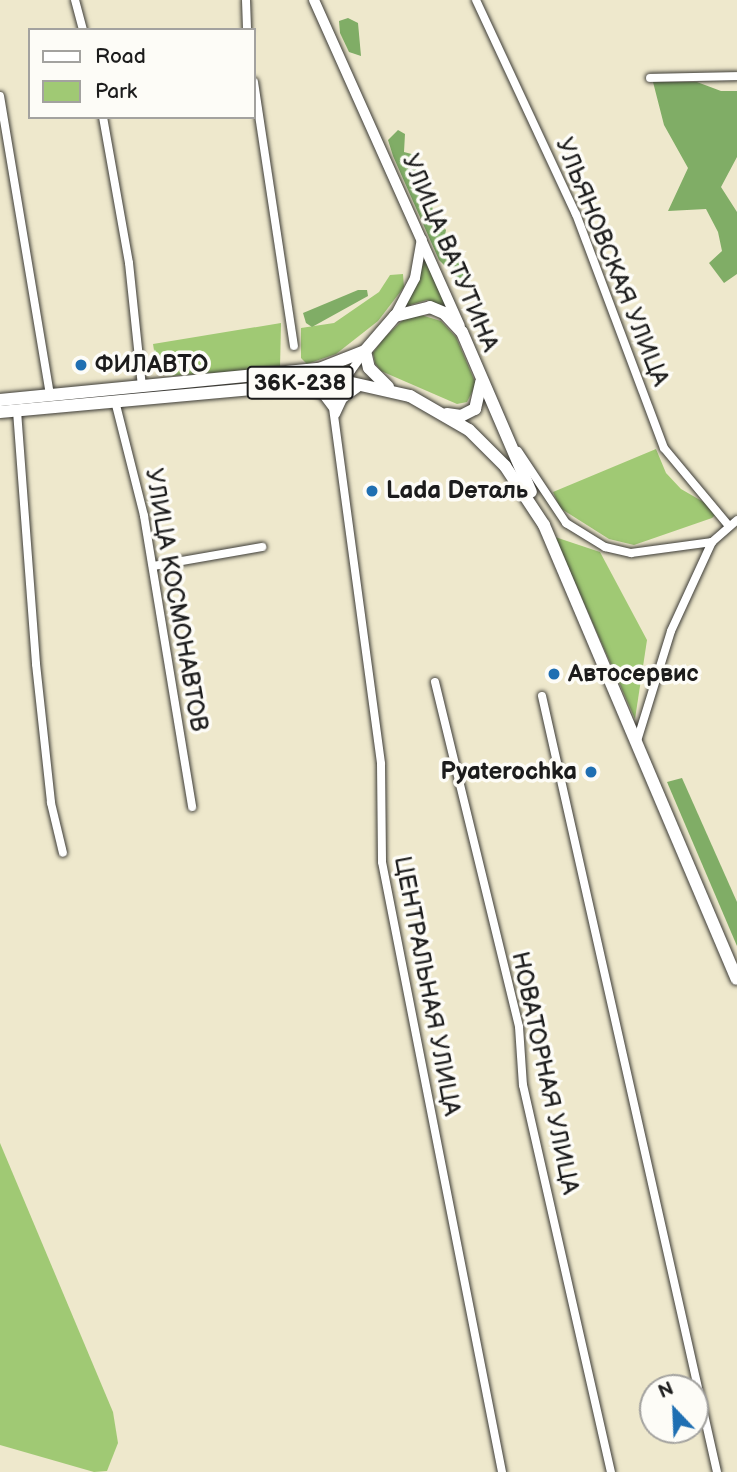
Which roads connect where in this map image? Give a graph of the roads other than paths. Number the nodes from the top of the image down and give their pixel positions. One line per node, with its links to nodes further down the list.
1 (75, 0): 5 (street)
2 (246, 0): 6 (street)
3 (314, 0): 12 (main road, УЛИЦА ВАТУТИНА)
4 (476, 0): 34 (street, УЛЬЯНОВСКАЯ УЛИЦА)
5 (82, 28)
6 (247, 28)
7 (737, 76): 8 (street)
8 (650, 78)
9 (0, 96): 23 (street)
10 (256, 96): 15 (street)
11 (103, 119): 21 (street)
12 (423, 237): 13 (main road); 14 (main road, УЛИЦА ВАТУТИНА)
13 (395, 316): 14 (main road); 16 (main road)
14 (462, 332): 17 (main road, УЛИЦА ВАТУТИНА)
15 (293, 346)
16 (365, 351): 18 (street, ЦЕНТРАЛЬНАЯ УЛИЦА); 21 (main road); 22 (main road)
17 (481, 377): 29 (main road); 31 (main road, УЛИЦА ВАТУТИНА)
18 (343, 381): 19 (main road, 36К-238); 20 (main road, 36К-238); 26 (street, ЦЕНТРАЛЬНАЯ УЛИЦА)
19 (291, 384): 25 (main road, 36К-238); 26 (street)
20 (365, 384): 22 (main road, 36К-238); 30 (street)
21 (142, 387): 23 (main road)
22 (394, 390): 29 (main road, 36К-238)
23 (50, 395): 24 (main road)
24 (0, 400)
25 (115, 401): 27 (main road, 36К-238); 37 (street, УЛИЦА КОСМОНАВТОВ)
26 (333, 408): 30 (street, ЦЕНТРАЛЬНАЯ УЛИЦА)
27 (17, 411): 28 (main road, 36К-238); 42 (street)
28 (0, 412)
29 (447, 414): 33 (main road, 36К-238)
30 (334, 420): 44 (street, ЦЕНТРАЛЬНАЯ УЛИЦА)
31 (506, 437): 33 (main road, УЛИЦА ВАТУТИНА); 35 (street)
32 (737, 520): 34 (street)
33 (544, 525): 40 (main road, 36К-238)
34 (729, 526): 35 (street)
35 (712, 542): 40 (street)
36 (262, 547): 37 (street)
37 (153, 566): 41 (street, УЛИЦА КОСМОНАВТОВ)
38 (435, 682): 45 (street, НОВАТОРНАЯ УЛИЦА)
39 (542, 696): 46 (street)
40 (637, 741): 43 (main road, 36К-238)
41 (192, 807)
42 (63, 853)
43 (737, 979)
44 (502, 1472)
45 (611, 1472)
46 (717, 1472)

